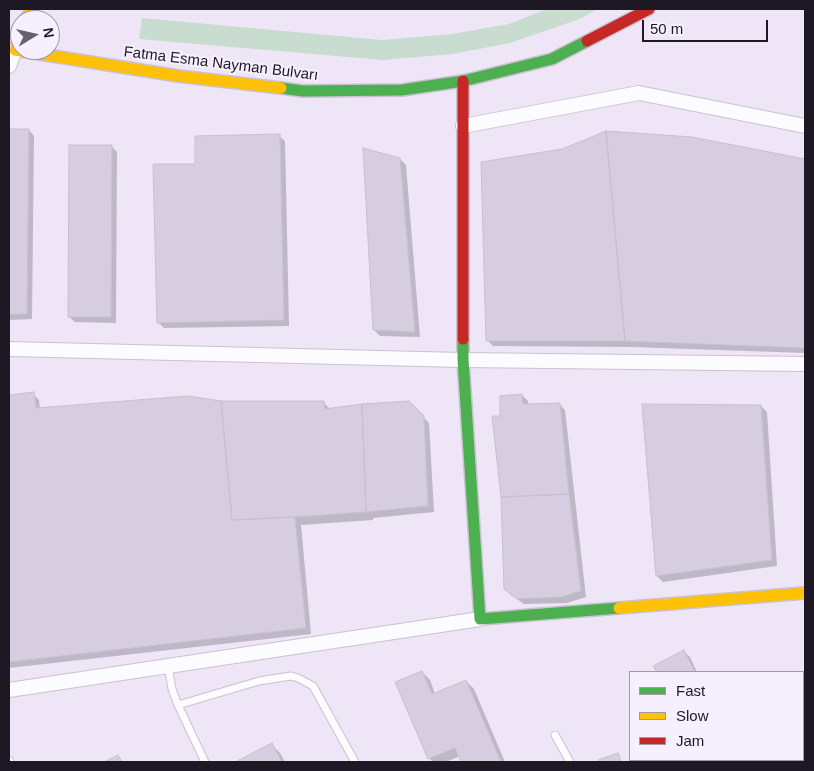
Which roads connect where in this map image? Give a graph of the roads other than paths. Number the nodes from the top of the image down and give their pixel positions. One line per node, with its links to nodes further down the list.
1 (649, 9): 3 (street, Fatma Esma Nayman Bulvarı)
2 (60, 57): 3 (street, Fatma Esma Nayman Bulvarı)
3 (463, 81): 4 (street)
4 (463, 126): 5 (street); 7 (street)
5 (805, 126)
6 (9, 349): 7 (street)
7 (463, 360): 8 (street); 10 (street)
8 (805, 364)
9 (805, 593): 10 (street)
10 (480, 619): 11 (street)
11 (168, 666): 12 (street); 13 (lane)
12 (9, 690)
13 (178, 705): 15 (lane); 16 (lane)
14 (556, 734): 17 (lane)
15 (204, 762)
16 (354, 762)
17 (570, 762)

